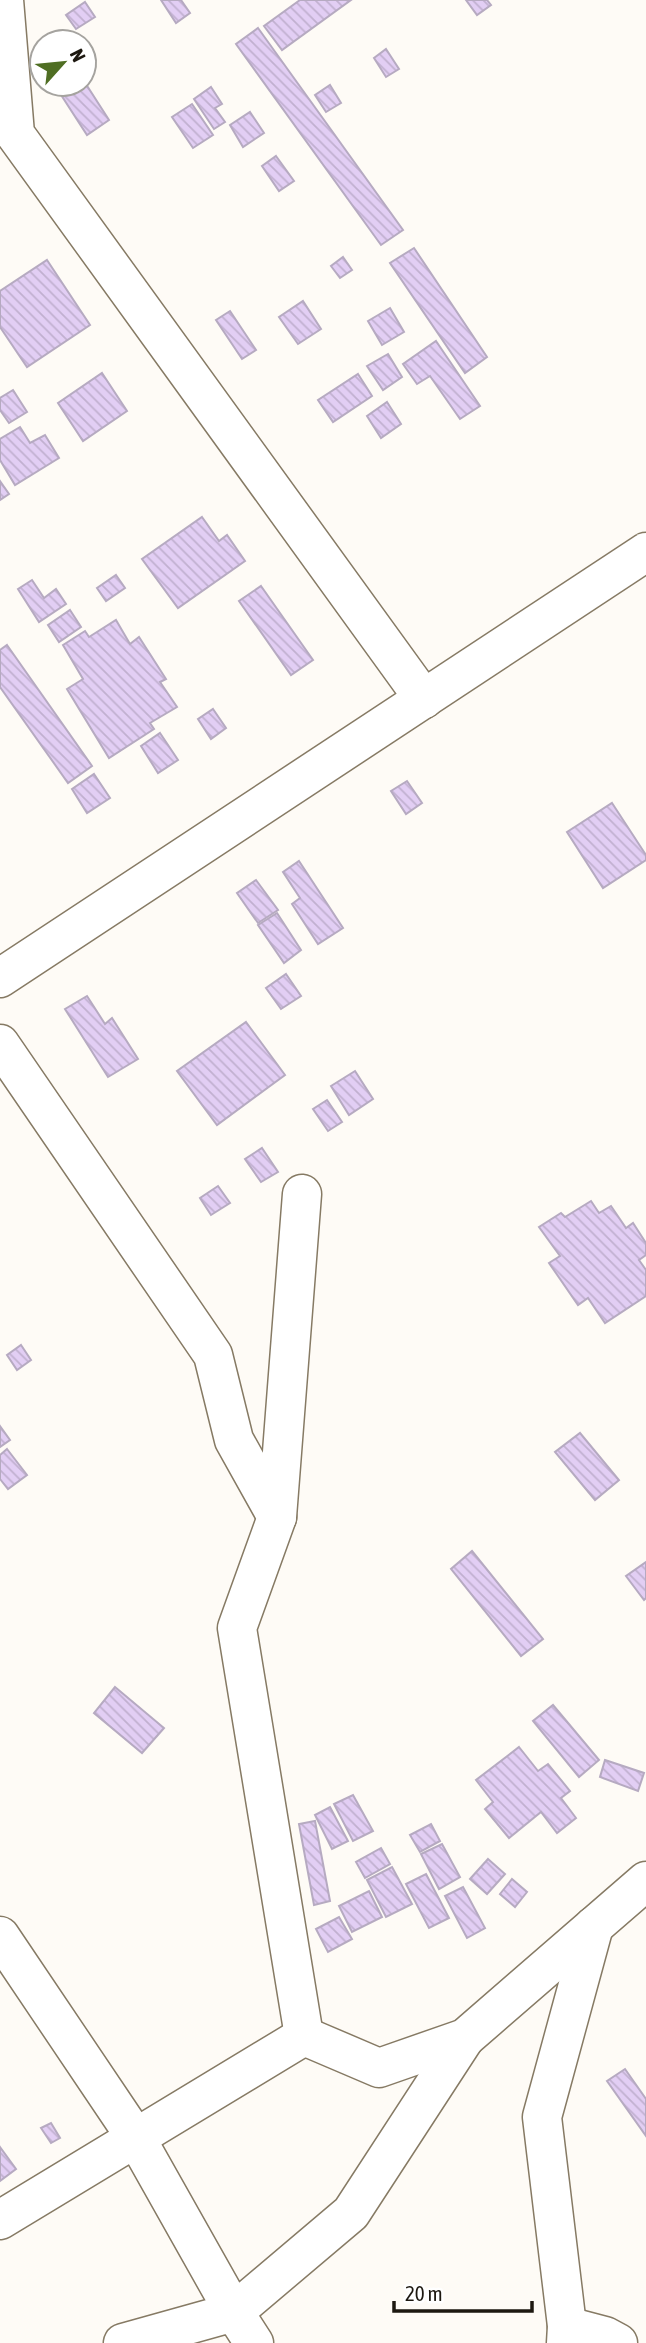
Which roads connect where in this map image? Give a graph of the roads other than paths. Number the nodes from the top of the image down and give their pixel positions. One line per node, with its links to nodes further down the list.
1 (4, 0): 3 (street)
2 (646, 552): 3 (street)
3 (425, 699): 4 (street)
4 (0, 978)
5 (0, 1044): 7 (street)
6 (302, 1194): 7 (street)
7 (276, 1517): 11 (street)
8 (646, 1881): 9 (street)
9 (594, 1926): 12 (street); 16 (street)
10 (0, 1936): 13 (street)
11 (304, 2036): 12 (street); 13 (street)
12 (464, 2038): 15 (street)
13 (136, 2138): 14 (street); 15 (street)
14 (0, 2220)
15 (244, 2327): 17 (street)
16 (567, 2335): 18 (street)
17 (123, 2343)
18 (618, 2343)

